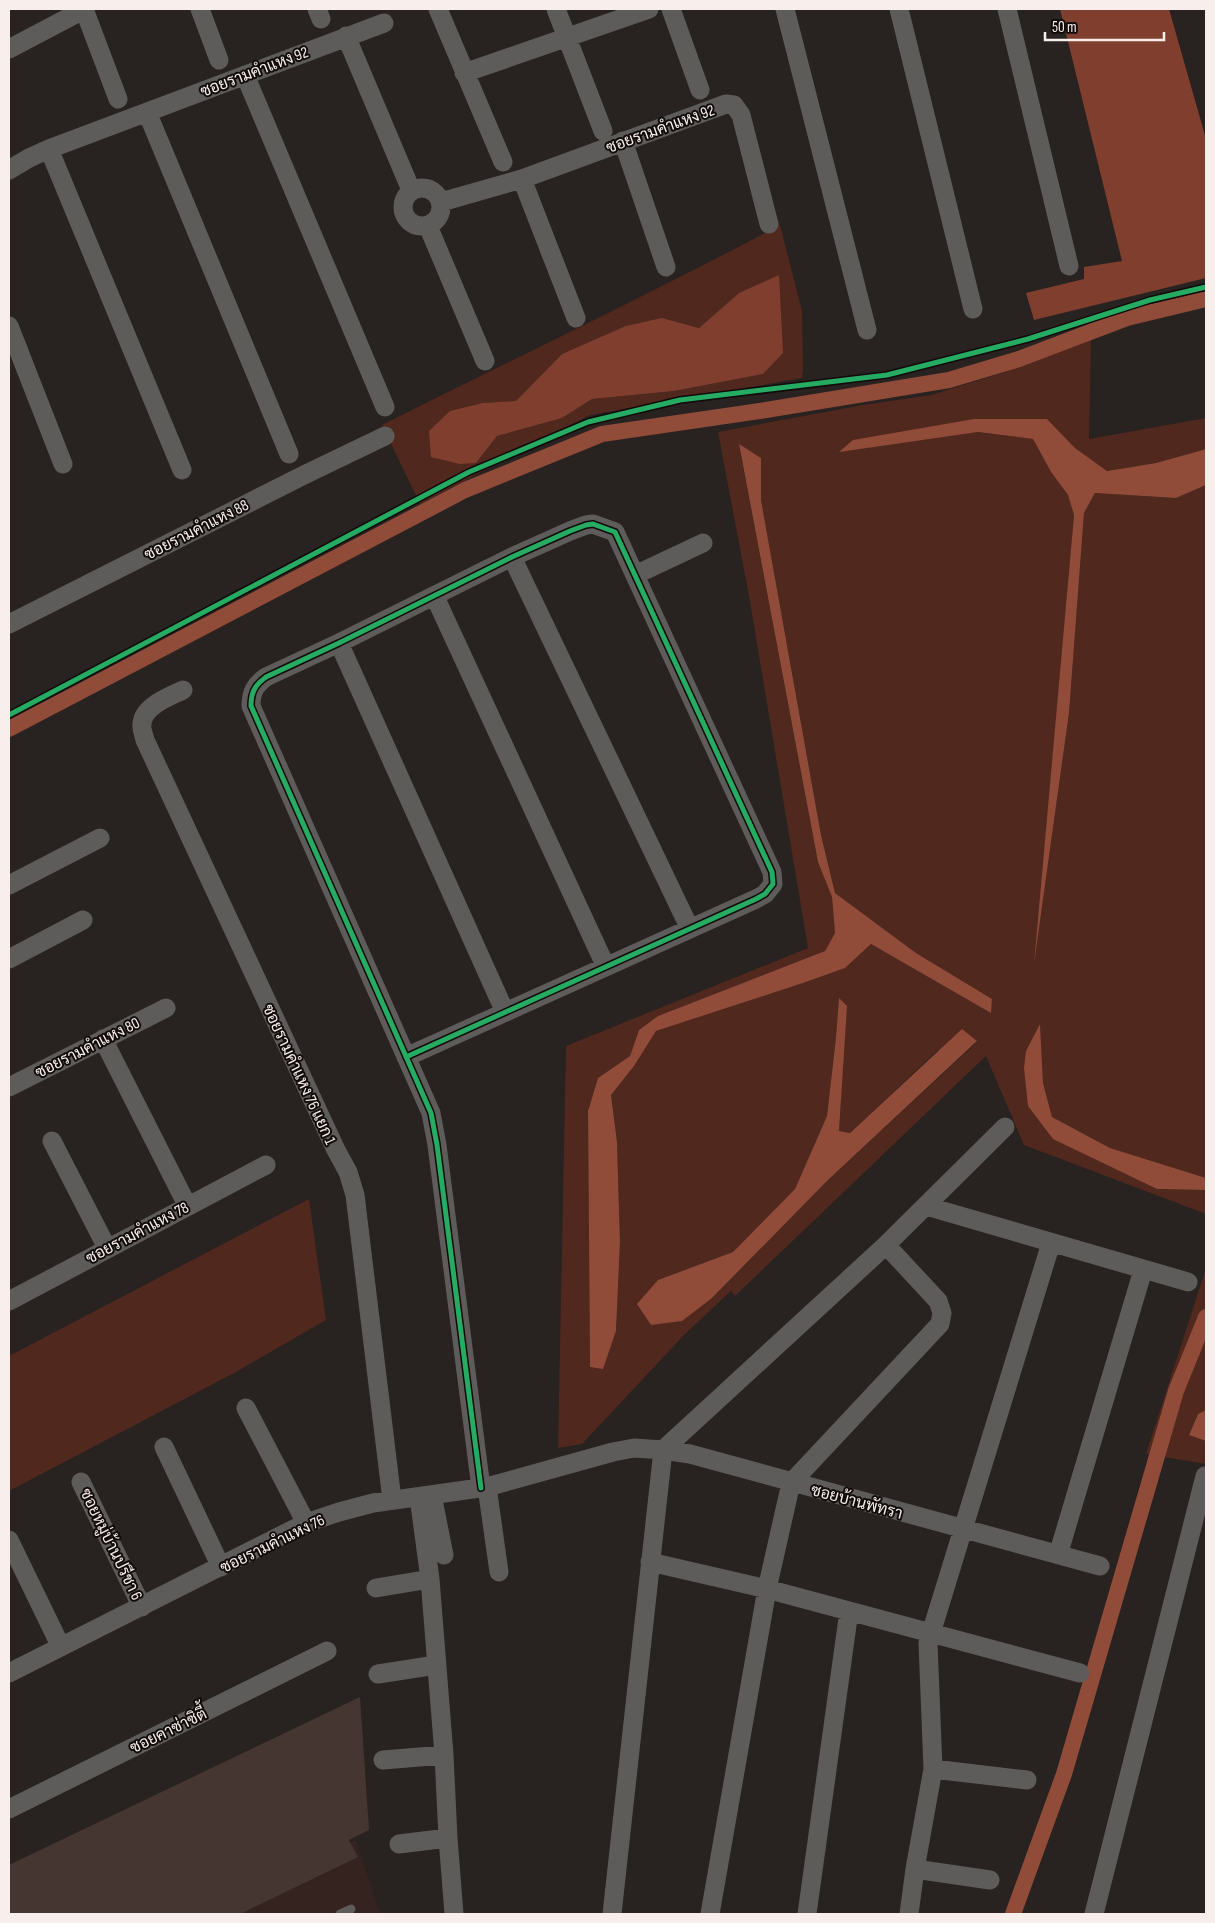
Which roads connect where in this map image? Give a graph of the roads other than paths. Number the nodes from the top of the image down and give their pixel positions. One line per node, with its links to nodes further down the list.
1 (85, 9): 13 (street); 18 (street)
2 (200, 9): 14 (street)
3 (438, 9): 15 (street)
4 (556, 9): 12 (street)
5 (649, 9): 12 (street)
6 (671, 9): 17 (street)
7 (785, 9): 35 (street)
8 (899, 9): 32 (street)
9 (1007, 9): 30 (street)
10 (384, 23): 11 (street, ซอยรามคําแหง 92)
11 (346, 36): 16 (street, ซอยรามคําแหง 92); 26 (street)
12 (567, 38): 15 (street); 20 (street)
13 (9, 49)
14 (219, 60)
15 (464, 72): 23 (street)
16 (245, 74): 19 (street, ซอยรามคําแหง 92); 37 (street)
17 (700, 90)
18 (118, 99)
19 (147, 112): 22 (street, ซอยรามคําแหง 92); 39 (street)
20 (604, 131)
21 (623, 141): 25 (street, ซอยรามคําแหง 92); 28 (street, ซอยรามคําแหง 92); 31 (street)
22 (49, 150): 24 (street, ซอยรามคําแหง 92); 41 (street)
23 (504, 162)
24 (9, 170)
25 (522, 179): 27 (street, ซอยรามคําแหง 92); 33 (street)
26 (411, 190): 27 (street); 29 (street)
27 (440, 202): 29 (street)
28 (769, 224)
29 (428, 226): 36 (street)
30 (1070, 266)
31 (666, 267)
32 (973, 309)
33 (576, 318)
34 (9, 326): 40 (street)
35 (867, 330)
36 (485, 361)
37 (385, 407)
38 (385, 436): 46 (street, ซอยรามคำแหง 88)
39 (289, 454)
40 (63, 464)
41 (182, 470)
42 (703, 543): 44 (street)
43 (512, 557): 44 (street); 45 (street); 52 (street)
44 (635, 575): 52 (street)
45 (435, 597): 47 (street); 54 (street)
46 (9, 624)
47 (339, 644): 56 (street); 58 (street)
48 (183, 690): 80 (street, ซอยรามคำแหง 76 แยก 1)
49 (100, 838): 50 (street)
50 (9, 885)
51 (83, 920): 53 (street)
52 (690, 929): 54 (street)
53 (9, 959)
54 (606, 967): 56 (street)
55 (166, 1008): 57 (street, ซอยรามคำแหง 80)
56 (505, 1012): 58 (street)
57 (102, 1039): 59 (street, ซอยรามคำแหง 80); 63 (street)
58 (406, 1057): 78 (street)
59 (9, 1087)
60 (1005, 1127): 64 (street)
61 (52, 1140): 67 (street)
62 (266, 1165): 63 (street, ซอยรามคำแหง 78)
63 (187, 1205): 67 (street, ซอยรามคำแหง 78)
64 (926, 1206): 65 (street); 66 (street)
65 (1051, 1243): 68 (street); 82 (street)
66 (886, 1244): 73 (street); 77 (street)
67 (107, 1248): 70 (street, ซอยรามคำแหง 78)
68 (1143, 1270): 69 (street); 85 (street)
69 (1188, 1282)
70 (11, 1295)
71 (246, 1408): 81 (street)
72 (164, 1447): 88 (street)
73 (663, 1450): 74 (street, ซอยบ้านพัทรา); 77 (street, ซอยบ้านพัทรา); 86 (street)
74 (612, 1452): 78 (street, ซอยรามคำแหง 76)
75 (1205, 1476): 118 (street)
76 (81, 1482): 93 (street, ซอยหมู่บ้านปรีชา 6)
77 (791, 1483): 82 (street, ซอยบ้านพัทรา); 92 (street)
78 (484, 1487): 79 (street, ซอยรามคำแหง 76); 89 (street)
79 (425, 1496): 80 (street, ซอยรามคำแหง 76); 84 (street); 90 (street)
80 (392, 1500): 81 (street, ซอยรามคำแหง 76)
81 (306, 1523): 88 (street, ซอยรามคำแหง 76)
82 (963, 1529): 85 (street, ซอยบ้านพัทรา); 95 (street)
83 (9, 1540): 96 (street)
84 (444, 1554)
85 (1058, 1555): 87 (street, ซอยบ้านพัทรา)
86 (650, 1562): 92 (street); 114 (street)
87 (1100, 1566)
88 (221, 1567): 93 (street, ซอยรามคำแหง 76)
89 (499, 1572)
90 (430, 1579): 91 (street); 98 (street)
91 (376, 1588)
92 (767, 1589): 94 (street); 115 (street)
93 (142, 1607): 96 (street, ซอยรามคำแหง 76)
94 (849, 1611): 95 (street); 116 (street)
95 (931, 1633): 100 (street); 104 (street)
96 (61, 1647): 99 (street, ซอยรามคำแหง 76)
97 (327, 1651): 106 (street, ซอยคาซ่าซิตี้)
98 (436, 1666): 101 (street); 102 (street)
99 (9, 1673)
100 (1080, 1673)
101 (378, 1674)
102 (444, 1755): 103 (street); 107 (street)
103 (383, 1760)
104 (932, 1768): 105 (street); 109 (street)
105 (1027, 1780)
106 (9, 1809)
107 (448, 1838): 108 (street); 113 (street)
108 (399, 1844)
109 (915, 1870): 110 (street); 117 (street)
110 (990, 1880)
111 (351, 1909): 112 (lane)
112 (340, 1914)
113 (454, 1914)
114 (612, 1914)
115 (710, 1914)
116 (808, 1914)
117 (909, 1914)
118 (1094, 1914)

